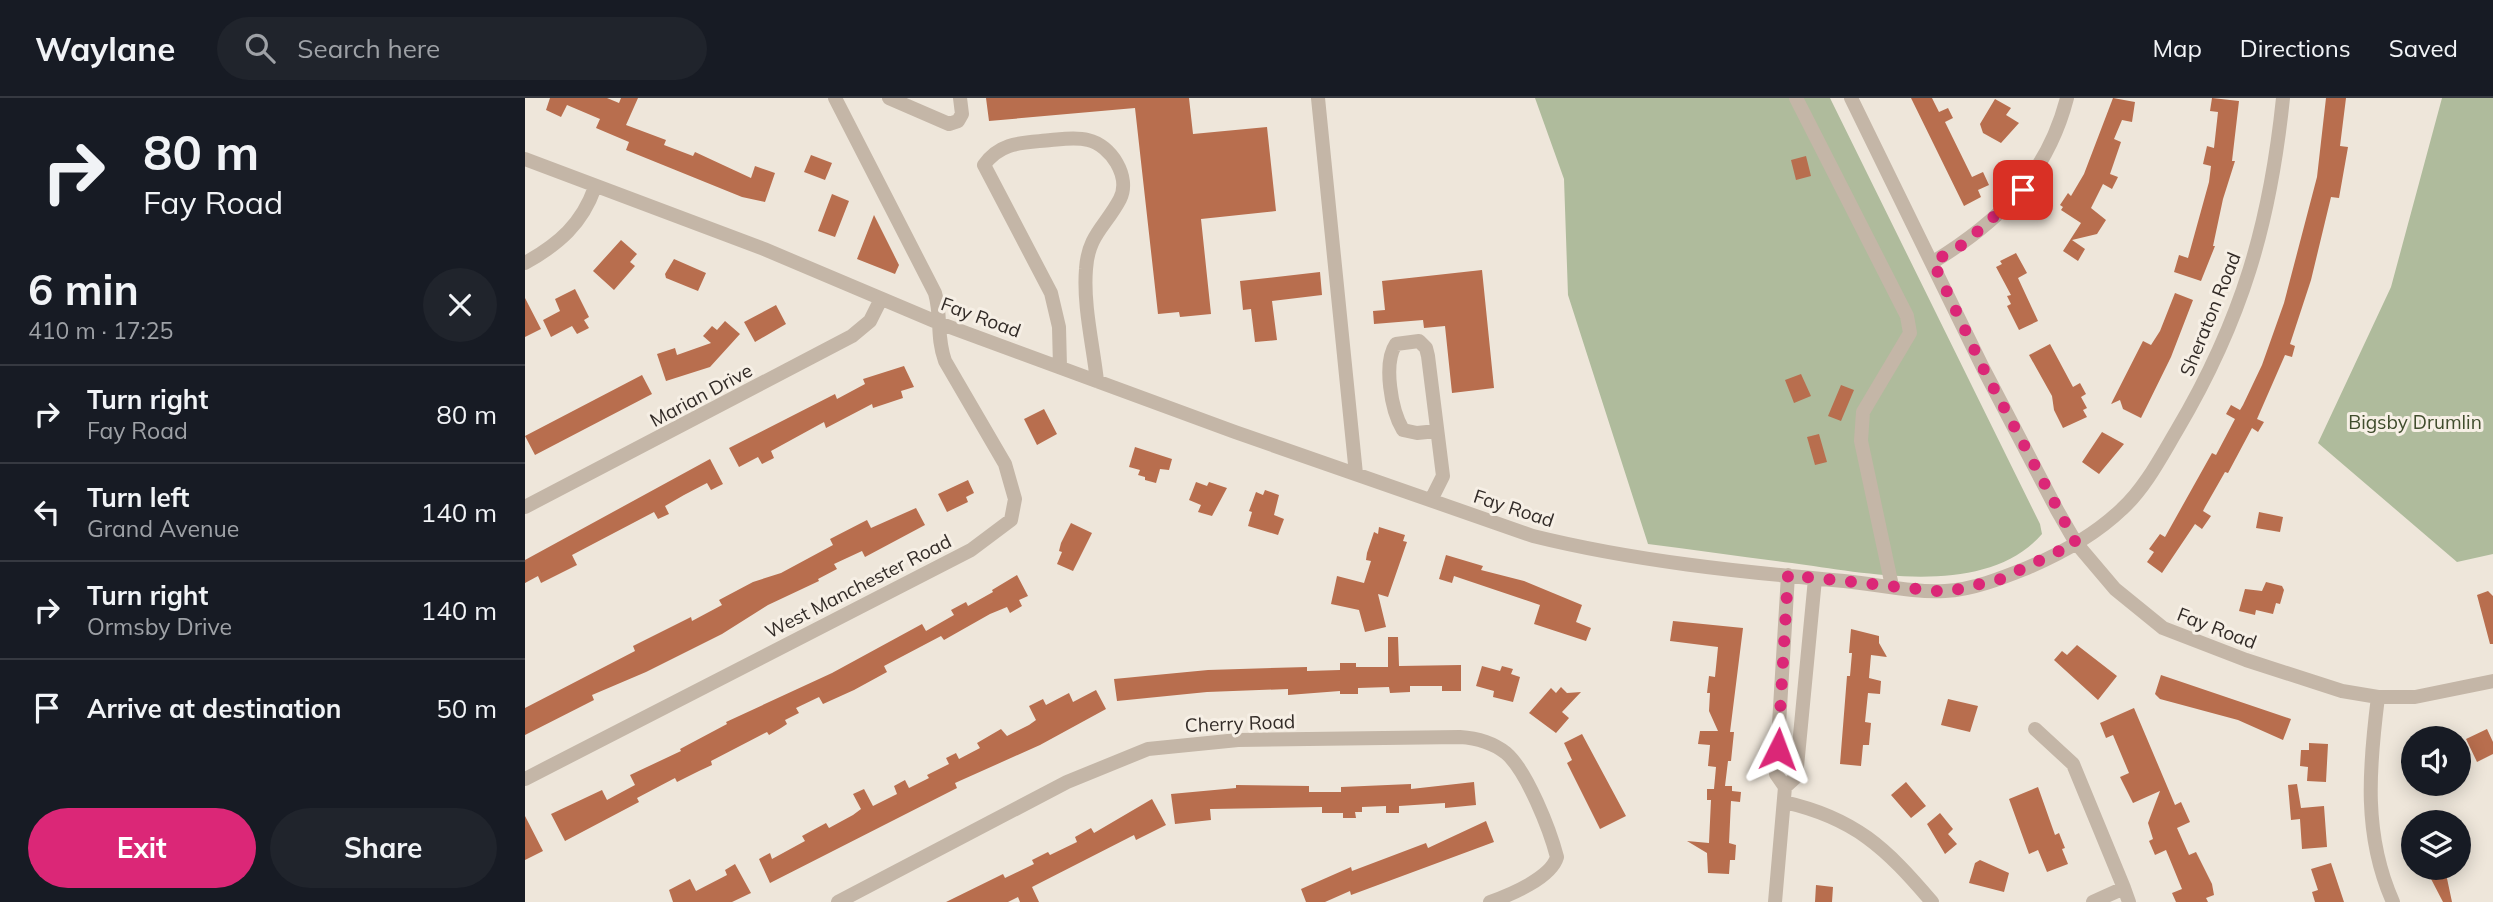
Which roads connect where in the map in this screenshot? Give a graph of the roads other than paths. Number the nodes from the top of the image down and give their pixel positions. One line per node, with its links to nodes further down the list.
1 (835, 98): 14 (street, West Manchester Road)
2 (889, 98): 3 (street)
3 (960, 98)
4 (1318, 98): 18 (street)
5 (1796, 98): 24 (street)
6 (1851, 98): 11 (street)
7 (2067, 98): 11 (street)
8 (2283, 98): 21 (street, Sheraton Road)
9 (525, 159): 10 (street, Fay Road)
10 (596, 187): 12 (street); 13 (street, Fay Road)
11 (1933, 262): 21 (street)
12 (525, 263)
13 (881, 299): 14 (street, Fay Road); 20 (street, Marian Drive)
14 (939, 323): 15 (street, Fay Road); 28 (street, West Manchester Road)
15 (1060, 367): 16 (street, Fay Road); 16 (street)
16 (1097, 381): 18 (street, Fay Road)
17 (1437, 431): 17 (street); 19 (street)
18 (1356, 474): 19 (street, Fay Road)
19 (1431, 500): 22 (street, Fay Road)
20 (525, 508)
21 (2076, 543): 24 (street, Fay Road); 26 (street, Fay Road)
22 (1788, 575): 23 (street, Fay Road); 29 (street)
23 (1815, 579): 24 (street, Fay Road); 29 (street)
24 (1892, 586)
25 (2493, 681): 26 (street, Fay Road)
26 (2378, 697): 37 (street)
27 (2035, 729): 30 (street)
28 (525, 779)
29 (1784, 794): 34 (street); 35 (street)
30 (2127, 895): 36 (street)
31 (1519, 897): 32 (street, Cherry Road); 33 (street, Cherry Road)
32 (838, 902)
33 (1490, 902)
34 (1775, 902)
35 (1932, 902)
36 (2093, 902)
37 (2393, 902)

